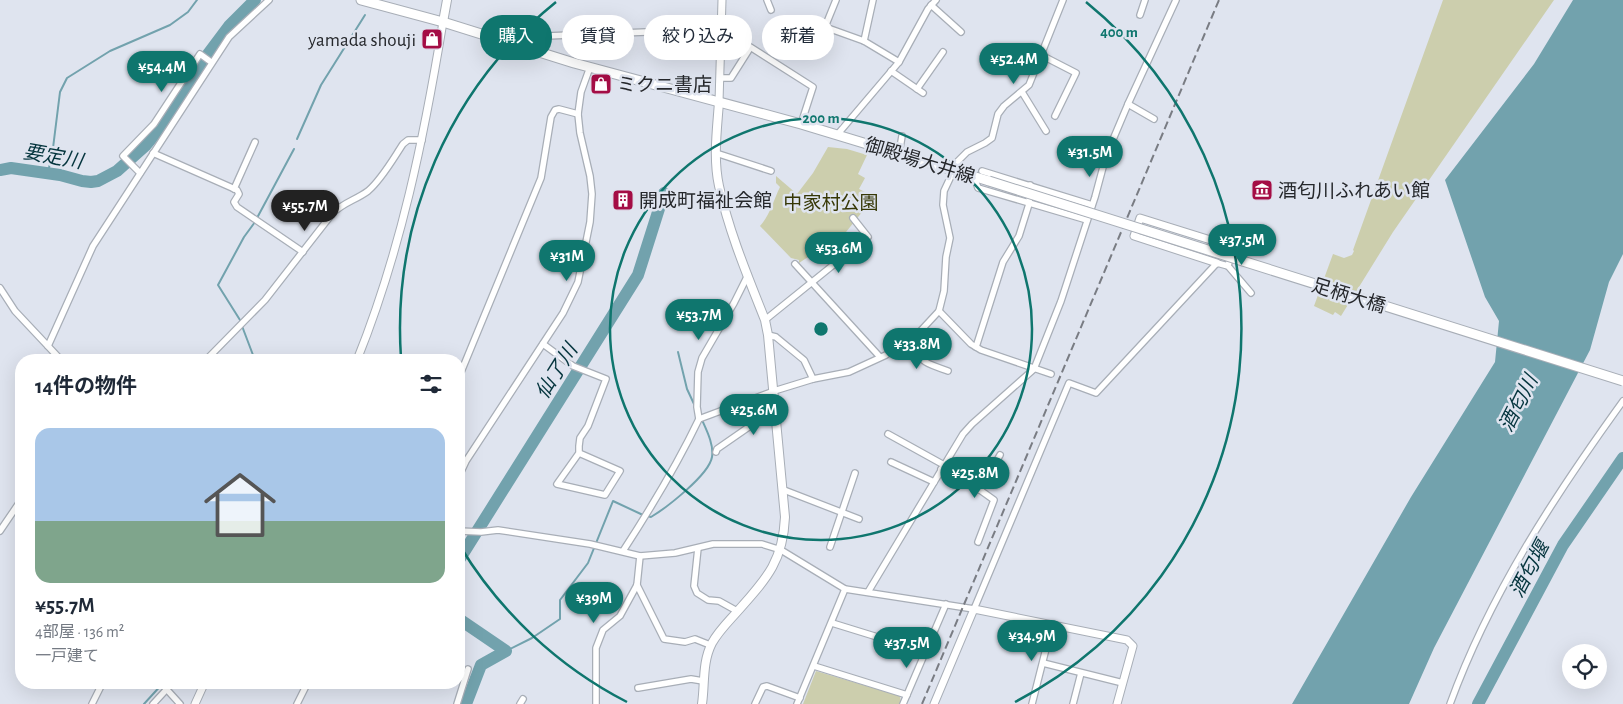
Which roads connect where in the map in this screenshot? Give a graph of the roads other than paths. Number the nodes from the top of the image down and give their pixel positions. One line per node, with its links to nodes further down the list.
1 (269, 0): 25 (street)
2 (361, 0): 15 (main road, 御殿場大井線)
3 (447, 0): 15 (main road)
4 (722, 0): 13 (street)
5 (767, 0): 12 (street)
6 (836, 0): 19 (street)
7 (873, 0): 19 (street)
8 (1063, 0): 22 (street)
9 (1145, 0): 14 (street)
10 (1176, 0): 34 (street)
11 (934, 2): 17 (street); 26 (street)
12 (771, 10)
13 (722, 15)
14 (1140, 15)
15 (443, 22): 27 (main road, 御殿場大井線); 42 (street)
16 (644, 32): 18 (street)
17 (961, 32)
18 (552, 36)
19 (864, 41): 26 (street)
20 (752, 49): 38 (street)
21 (943, 52): 30 (street)
22 (1041, 55): 31 (street); 36 (street)
23 (721, 60): 29 (street)
24 (742, 60): 29 (street)
25 (210, 61): 44 (street); 50 (street)
26 (899, 62): 28 (street)
27 (590, 67): 33 (main road, 御殿場大井線); 35 (street)
28 (891, 71): 30 (street); 40 (street)
29 (720, 78): 33 (street)
30 (917, 89): 32 (street)
31 (1022, 92): 39 (street); 47 (street)
32 (923, 93)
33 (719, 102): 38 (main road, 御殿場大井線); 45 (main road)
34 (1128, 104): 37 (street); 56 (street)
35 (578, 114): 74 (street); 81 (street)
36 (1055, 116)
37 (1154, 119)
38 (801, 124): 40 (main road, 御殿場大井線)
39 (1046, 131)
40 (837, 135): 46 (main road, 御殿場大井線)
41 (902, 136): 46 (street)
42 (422, 140): 62 (street); 79 (street)
43 (254, 142): 54 (street)
44 (153, 153): 50 (street); 54 (street)
45 (716, 153): 48 (street); 66 (main road)
46 (898, 154): 47 (main road, 御殿場大井線)
47 (954, 170): 51 (main road, 御殿場大井線); 70 (street)
48 (771, 171)
49 (982, 171): 53 (street)
50 (140, 173): 75 (street)
51 (974, 177): 52 (main road, 御殿場大井線); 55 (street)
52 (989, 181): 59 (main road, 足柄大橋, bridge)
53 (1030, 185): 55 (street); 56 (street)
54 (234, 189): 62 (street)
55 (1029, 204): 58 (street); 76 (street)
56 (1092, 205): 58 (street)
57 (853, 218): 67 (street)
58 (1087, 220): 82 (street)
59 (1137, 228): 61 (street); 63 (street); 86 (main road, 足柄大橋, bridge)
60 (1265, 232): 61 (street)
61 (1233, 247): 65 (street)
62 (303, 252): 78 (street)
63 (1217, 263): 65 (street); 117 (street)
64 (795, 264): 67 (street)
65 (1228, 266): 69 (street)
66 (748, 275): 71 (main road); 90 (street)
67 (812, 282): 71 (street); 80 (street)
68 (0, 288): 75 (street)
69 (1251, 294)
70 (938, 311): 73 (street); 76 (street)
71 (765, 320): 72 (main road)
72 (768, 335): 85 (street); 87 (main road)
73 (908, 340): 80 (street); 83 (street)
74 (543, 344): 93 (street); 96 (street)
75 (48, 346): 77 (street)
76 (976, 347): 82 (street)
77 (55, 354)
78 (212, 354)
79 (360, 354)
80 (880, 358): 85 (street)
81 (465, 362)
82 (1034, 369): 84 (street); 97 (street)
83 (948, 371)
84 (1052, 374)
85 (813, 379): 87 (street)
86 (1623, 381)
87 (774, 391): 89 (main road); 90 (street)
88 (1623, 401): 152 (street)
89 (776, 408): 92 (street); 100 (main road)
90 (699, 419): 111 (street)
91 (888, 434): 97 (street)
92 (716, 452)
93 (579, 453): 93 (street)
94 (1000, 455): 101 (street)
95 (892, 462): 99 (street)
96 (465, 463)
97 (943, 467): 99 (street); 101 (street)
98 (855, 473): 103 (street)
99 (934, 482): 115 (street)
100 (784, 490): 103 (street); 110 (main road)
101 (980, 490): 107 (street)
102 (15, 509): 106 (street)
103 (841, 512): 104 (street); 108 (street)
104 (859, 519)
105 (465, 531): 111 (street)
106 (0, 532)
107 (978, 542)
108 (830, 547)
109 (698, 548): 110 (street); 112 (street); 118 (street)
110 (781, 550): 114 (street); 118 (main road)
111 (622, 551): 112 (street)
112 (640, 556): 113 (street)
113 (636, 585): 121 (street); 144 (street)
114 (846, 589): 115 (street); 119 (street)
115 (868, 592): 116 (street)
116 (946, 604): 117 (street); 122 (street)
117 (974, 609): 120 (street); 148 (street)
118 (737, 611): 121 (main road)
119 (832, 623): 122 (street); 124 (street)
120 (1052, 625): 123 (street); 129 (street)
121 (710, 645): 128 (main road)
122 (926, 652): 136 (street)
123 (1043, 663): 126 (street); 149 (street)
124 (814, 666): 136 (street); 137 (street)
125 (468, 669): 127 (street)
126 (1081, 673): 129 (street); 150 (street)
127 (465, 678)
128 (703, 681): 130 (street); 145 (main road)
129 (1123, 683): 151 (street)
130 (638, 688)
131 (100, 689): 138 (street)
132 (202, 689): 141 (street)
133 (304, 689): 142 (street)
134 (461, 689): 143 (street)
135 (166, 690): 139 (street); 140 (street)
136 (907, 695): 147 (street)
137 (798, 701): 146 (street)
138 (92, 704)
139 (153, 704)
140 (180, 704)
141 (195, 704)
142 (297, 704)
143 (456, 704)
144 (596, 704)
145 (702, 704)
146 (755, 704)
147 (904, 704)
148 (934, 704)
149 (1032, 704)
150 (1073, 704)
151 (1117, 704)
152 (1450, 704)

